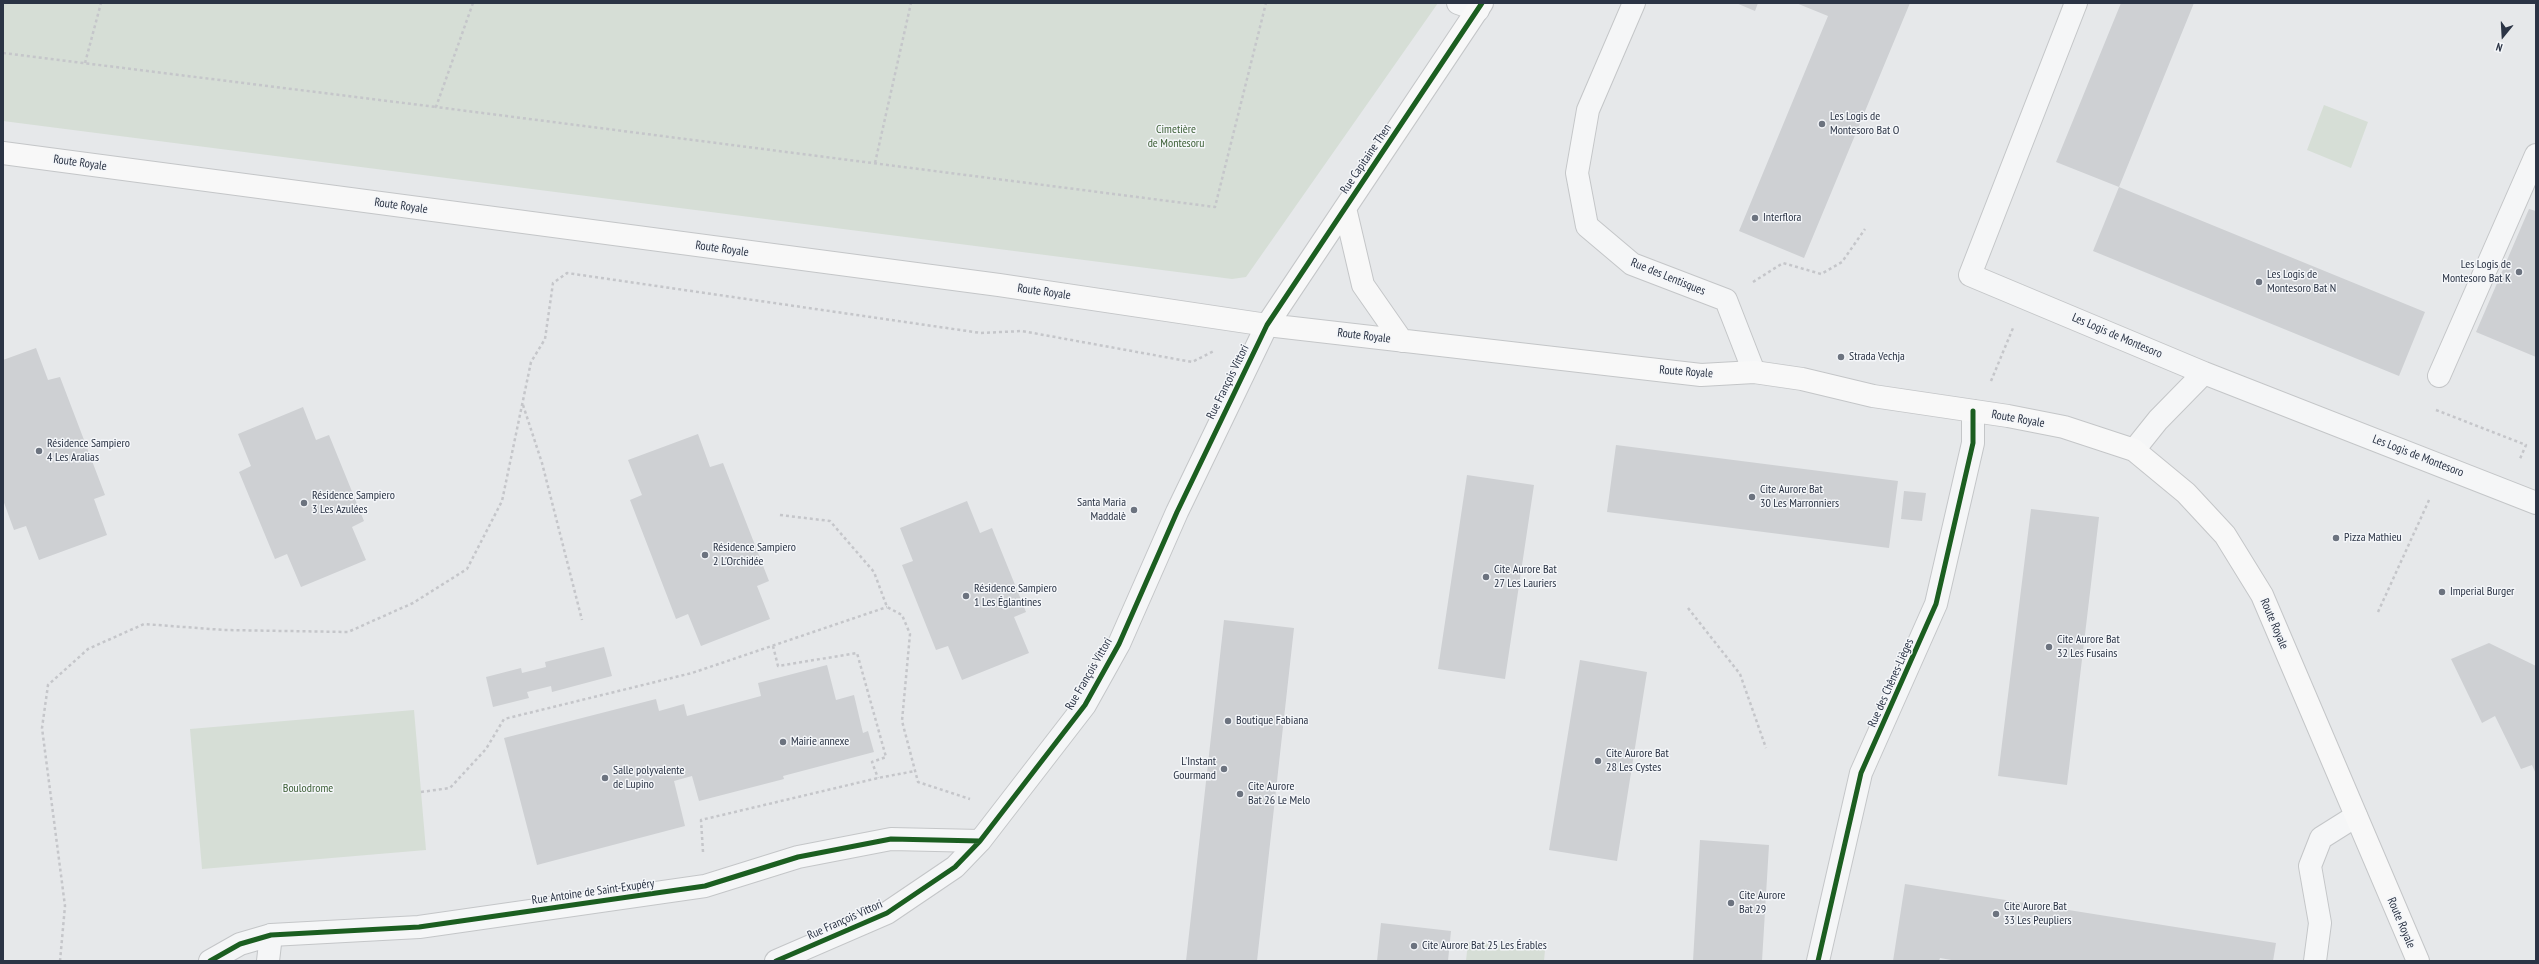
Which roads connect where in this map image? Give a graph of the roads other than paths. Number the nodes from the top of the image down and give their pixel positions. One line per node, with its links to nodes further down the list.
1 (1634, 3): 9 (street, Rue des Lentisques)
2 (2076, 3): 10 (street, Les Logis de Montesoro)
3 (1473, 5): 6 (main road, Rue Capitaine Then)
4 (3, 153): 7 (main road, Route Royale)
5 (2536, 155): 11 (street)
6 (1345, 208): 7 (main road, Rue Capitaine Then); 8 (main road)
7 (1267, 325): 8 (main road, Route Royale); 16 (street, Rue François Vittori)
8 (1402, 341): 9 (main road, Route Royale)
9 (1754, 372): 12 (main road, Route Royale)
10 (2204, 372): 13 (street); 14 (street, Les Logis de Montesoro)
11 (2439, 376)
12 (1980, 412): 13 (main road, Route Royale); 21 (street, Rue des Chênes-Lièges)
13 (2134, 450): 15 (main road, Route Royale)
14 (2536, 503)
15 (2356, 816): 22 (street); 23 (main road, Route Royale)
16 (980, 841): 17 (street, Rue Antoine de Saint-Exupéry); 20 (street, Rue François Vittori)
17 (271, 934): 18 (street, Rue Antoine de Saint-Exupéry); 19 (street)
18 (210, 961)
19 (268, 961)
20 (776, 961)
21 (1818, 961)
22 (2316, 961)
23 (2418, 961)

